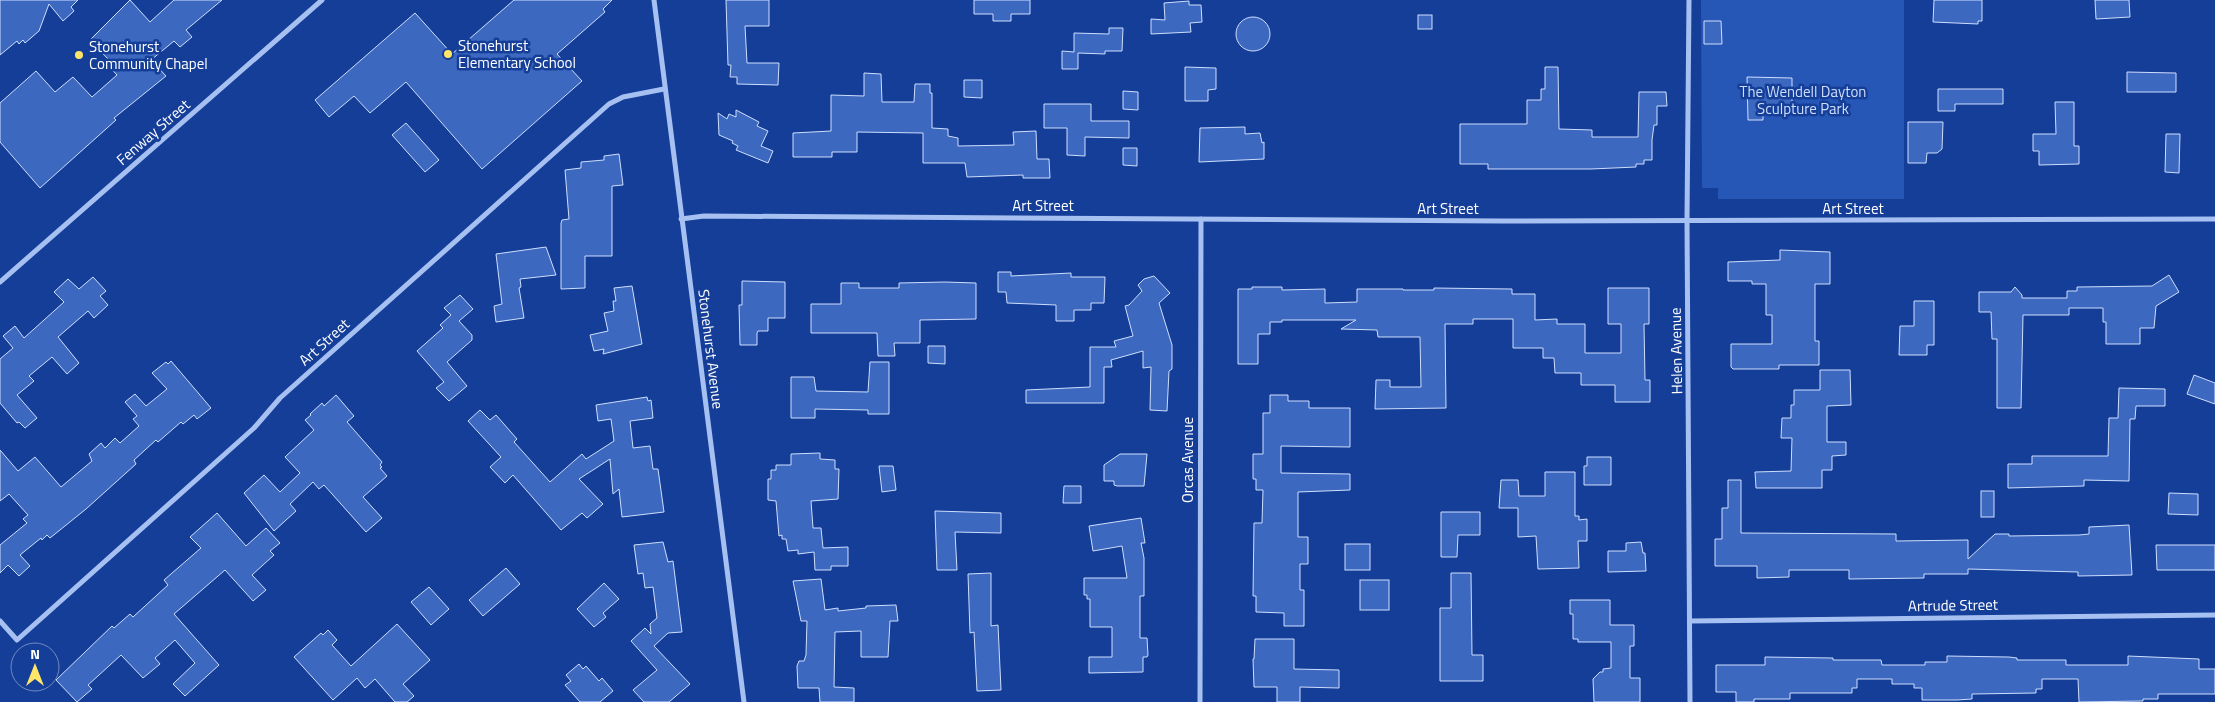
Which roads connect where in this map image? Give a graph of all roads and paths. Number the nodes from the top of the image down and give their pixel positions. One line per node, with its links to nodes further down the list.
1 (322, 0): 9 (street, Fenway Street)
2 (654, 0): 4 (street, Stonehurst Avenue)
3 (1689, 0): 8 (street, Helen Avenue)
4 (664, 89): 5 (street, Stonehurst Avenue); 12 (street, Art Street)
5 (681, 219): 6 (street, Art Street); 13 (street, Stonehurst Avenue)
6 (1201, 219): 8 (street, Art Street); 14 (street, Orcas Avenue)
7 (2215, 219): 8 (street, Art Street)
8 (1688, 220): 11 (street, Helen Avenue)
9 (0, 282)
10 (2215, 615): 11 (street, Artrude Street)
11 (1691, 620): 15 (street, Helen Avenue)
12 (0, 621)
13 (744, 702)
14 (1200, 702)
15 (1690, 702)

